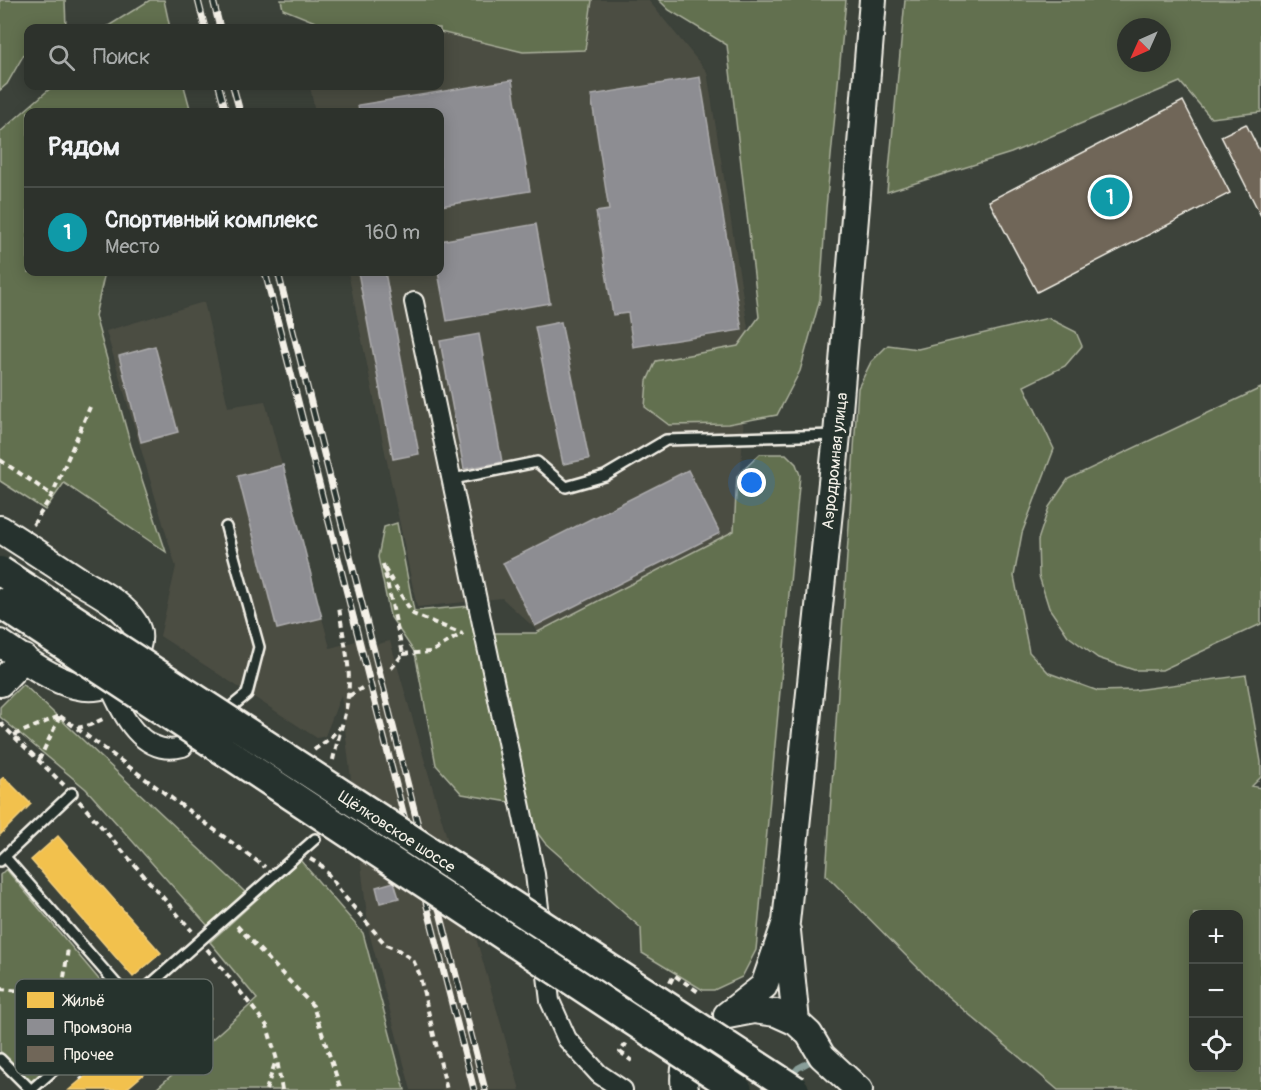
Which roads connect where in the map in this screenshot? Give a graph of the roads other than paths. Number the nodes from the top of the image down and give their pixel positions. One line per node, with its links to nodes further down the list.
1 (873, 0): 3 (street, Аэродромная улица)
2 (414, 302): 4 (street)
3 (837, 435): 4 (lane); 17 (street, Аэродромная улица)
4 (453, 479): 28 (street)
5 (226, 527): 13 (lane)
6 (0, 529): 12 (street)
7 (0, 572): 31 (main road, Щёлковское шоссе, bridge)
8 (0, 603): 30 (main road, Щёлковское шоссе, bridge)
9 (0, 643): 10 (street)
10 (24, 658): 11 (street); 12 (street)
11 (0, 683)
12 (108, 683): 13 (street)
13 (183, 747)
14 (72, 793): 16 (lane)
15 (315, 839): 19 (lane)
16 (3, 859): 18 (lane)
17 (786, 922): 20 (street); 21 (street)
18 (112, 979)
19 (158, 979)
20 (727, 1015): 21 (street); 29 (street)
21 (796, 1023): 22 (street)
22 (822, 1056): 32 (street); 33 (street)
23 (0, 1059): 24 (lane)
24 (15, 1074)
25 (16, 1075): 27 (lane)
26 (48, 1075): 27 (lane)
27 (31, 1090)
28 (623, 1090)
29 (685, 1090)
30 (738, 1090)
31 (795, 1090)
32 (826, 1090)
33 (859, 1090)

